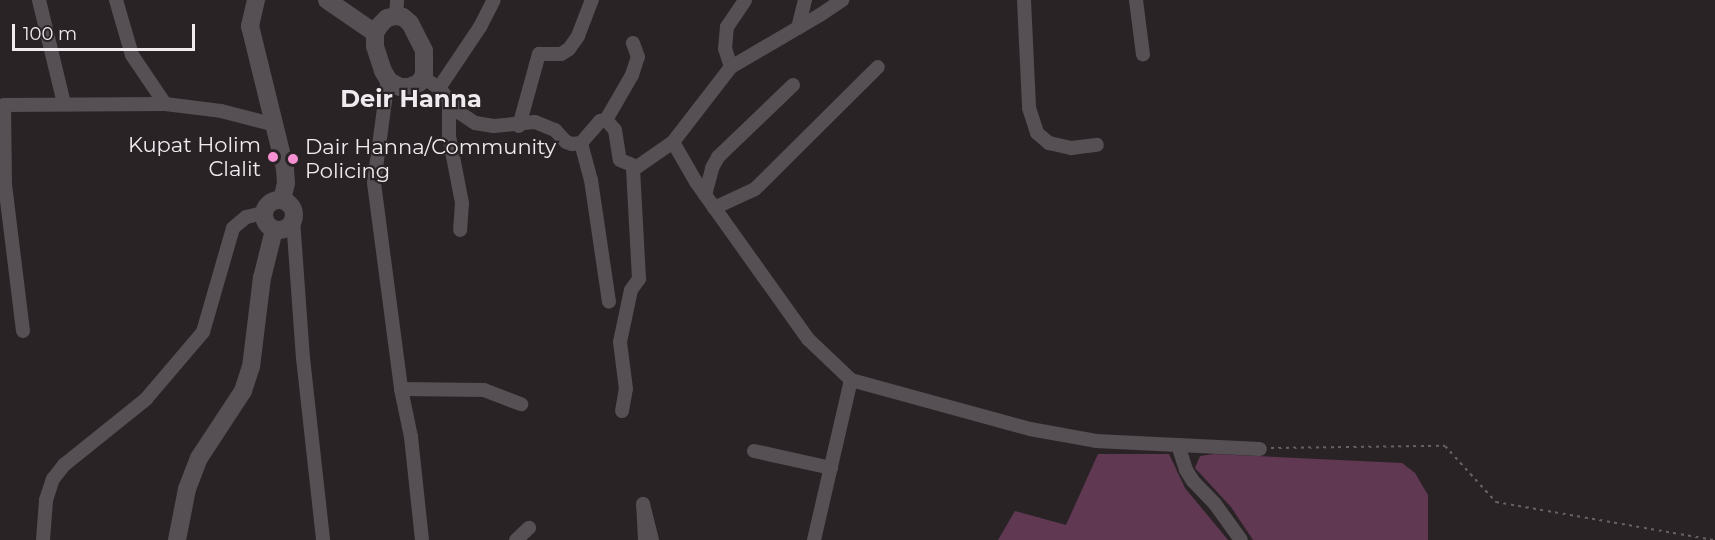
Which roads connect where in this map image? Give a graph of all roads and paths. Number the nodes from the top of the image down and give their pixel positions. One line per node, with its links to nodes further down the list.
1 (39, 0): 24 (street)
2 (116, 0): 25 (street)
3 (256, 0): 27 (street)
4 (327, 0): 14 (street)
5 (494, 0): 22 (street)
6 (592, 0): 28 (street)
7 (746, 0): 17 (street)
8 (806, 0): 13 (street)
9 (842, 0): 13 (street)
10 (1024, 0): 31 (street)
11 (1136, 0): 16 (street)
12 (397, 8): 14 (street); 19 (street)
13 (798, 28): 17 (street)
14 (375, 33): 20 (street)
15 (633, 43): 26 (street)
16 (1143, 55)
17 (730, 67): 29 (street)
18 (878, 67): 35 (street)
19 (422, 77): 20 (street); 22 (street)
20 (388, 79): 43 (street)
21 (793, 85): 33 (street)
22 (439, 88): 23 (street)
23 (448, 99): 28 (street); 39 (street)
24 (64, 103): 25 (street); 41 (street)
25 (165, 104): 27 (street)
26 (606, 120): 30 (street); 32 (street)
27 (275, 125): 34 (street)
28 (519, 126): 30 (street)
29 (673, 142): 32 (street); 33 (street)
30 (581, 143): 40 (street)
31 (1097, 145)
32 (633, 167): 45 (street)
33 (705, 195): 35 (street)
34 (282, 200): 36 (street); 37 (street)
35 (714, 208): 42 (street)
36 (263, 213): 38 (street); 51 (street)
37 (293, 219): 38 (street); 53 (street)
38 (274, 230): 52 (street)
39 (460, 230)
40 (609, 302)
41 (23, 331)
42 (851, 380): 46 (street); 49 (street)
43 (401, 389): 44 (street); 54 (street)
44 (521, 404)
45 (622, 411)
46 (1178, 445): 47 (street); 59 (street)
47 (1260, 448): 60 (path)
48 (754, 451): 49 (street)
49 (831, 468): 58 (street)
50 (529, 528): 55 (street)
51 (43, 540)
52 (177, 540)
53 (323, 540)
54 (422, 540)
55 (516, 540)
56 (645, 540): 57 (street)
57 (652, 540)
58 (814, 540)
59 (1240, 540)
60 (1714, 540)

